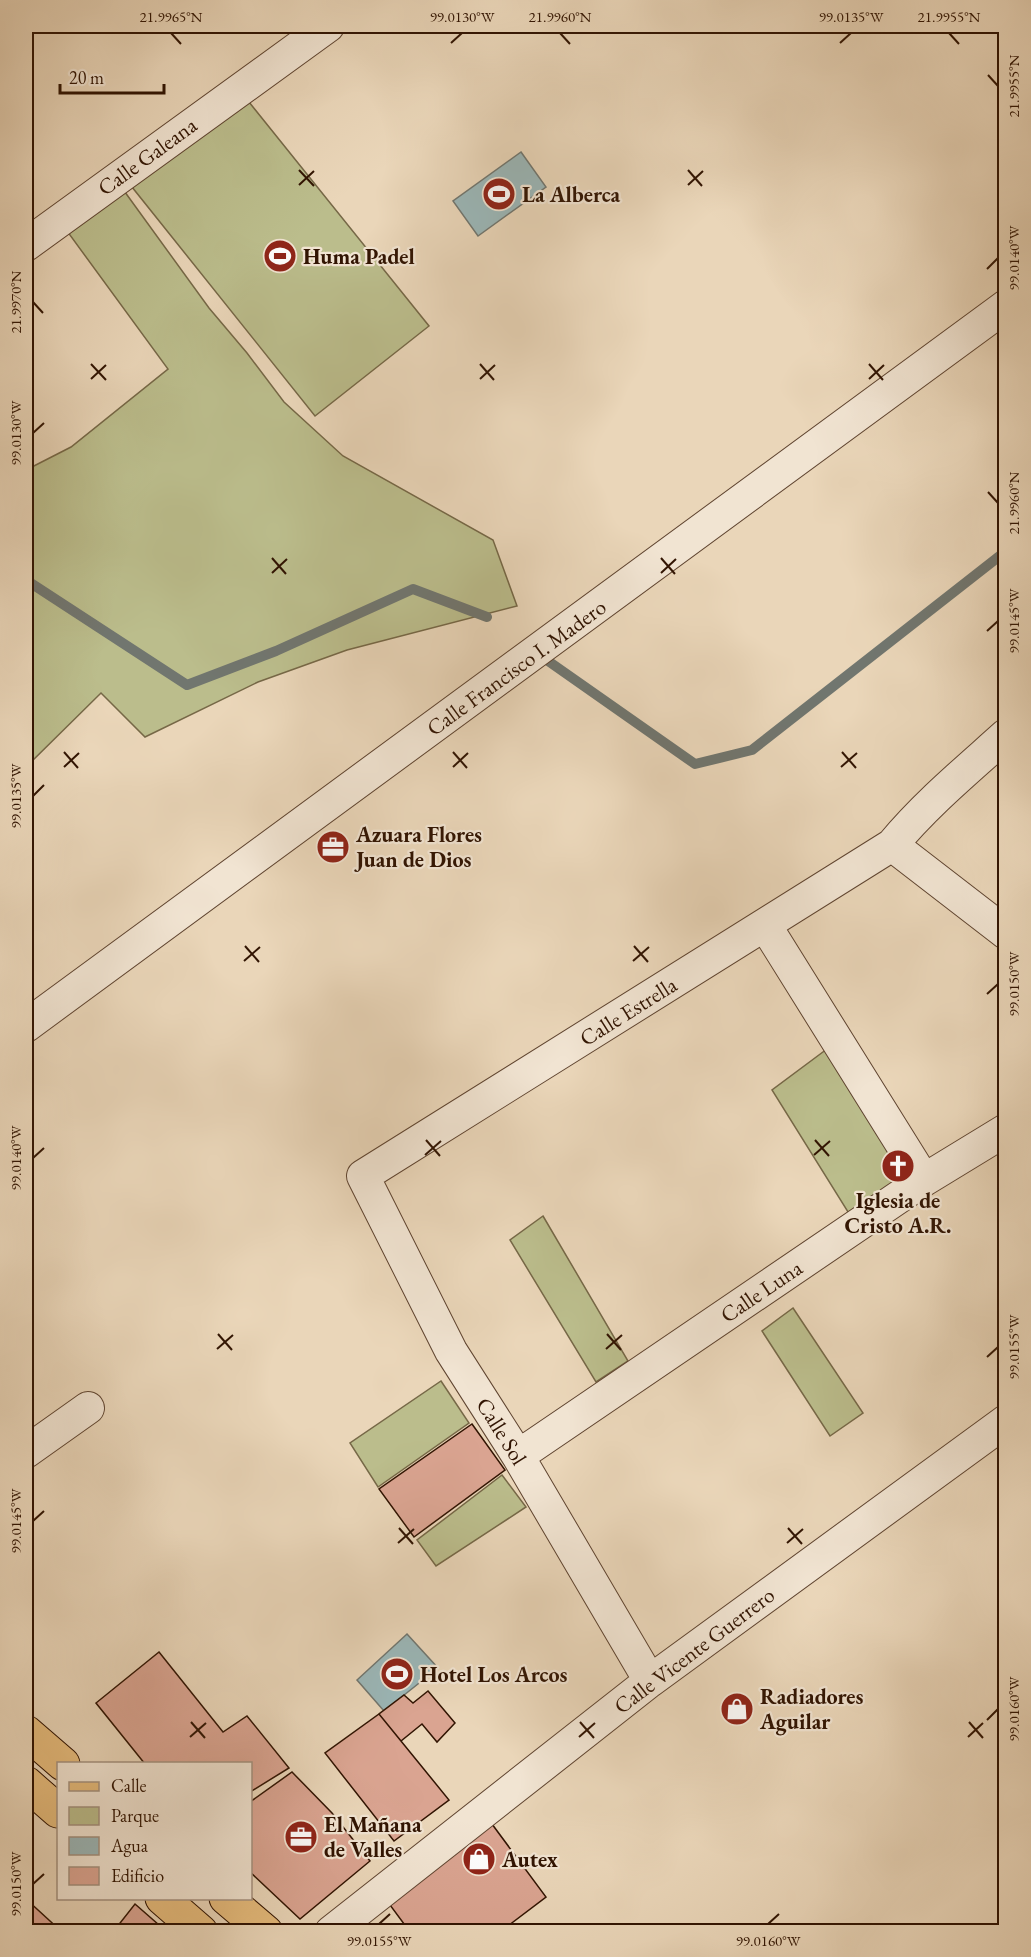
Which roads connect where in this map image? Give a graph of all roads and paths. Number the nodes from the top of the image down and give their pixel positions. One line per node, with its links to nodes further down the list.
1 (327, 26): 2 (street, Calle Galeana)
2 (26, 245)
3 (1005, 306): 8 (street, Calle Francisco I. Madero)
4 (1005, 735): 5 (street, Calle Estrella)
5 (892, 845): 6 (street, Calle Estrella); 7 (street)
6 (765, 925): 10 (street, Calle Estrella); 11 (street)
7 (1005, 933)
8 (26, 1026)
9 (1005, 1130): 11 (street, Calle Luna)
10 (363, 1176): 15 (street, Calle Sol)
11 (924, 1180): 15 (street, Calle Luna)
12 (88, 1408): 14 (street)
13 (1005, 1421): 16 (street, Calle Vicente Guerrero)
14 (26, 1452)
15 (518, 1456): 16 (street, Calle Sol)
16 (650, 1681): 25 (street, Calle Vicente Guerrero)
17 (26, 1732): 18 (main road)
18 (61, 1762)
19 (26, 1783): 20 (main road)
20 (57, 1810)
21 (163, 1900): 23 (main road)
22 (227, 1900): 24 (main road)
23 (201, 1932)
24 (266, 1932)
25 (331, 1932)

